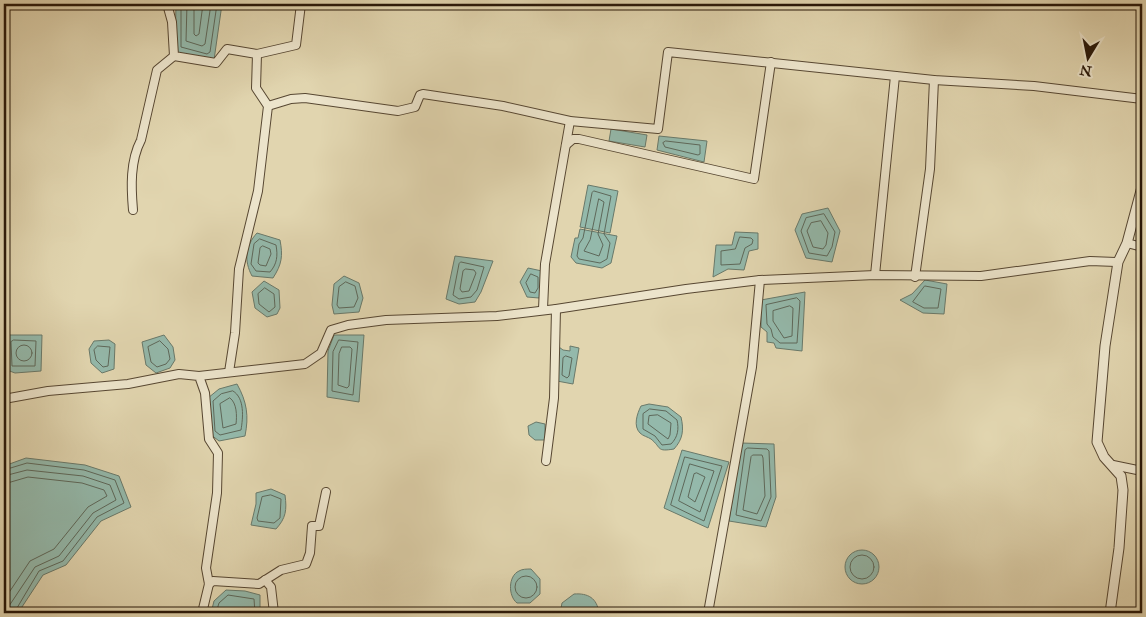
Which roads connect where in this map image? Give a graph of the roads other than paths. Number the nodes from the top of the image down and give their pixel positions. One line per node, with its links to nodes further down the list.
1 (167, 4): 4 (street)
2 (301, 4): 3 (street)
3 (257, 54): 4 (street); 9 (street)
4 (174, 56): 13 (street)
5 (772, 62): 6 (street); 10 (street); 11 (street)
6 (894, 76): 7 (street); 17 (street)
7 (934, 80): 8 (street); 18 (street)
8 (1142, 99)
9 (268, 106): 10 (street); 22 (street)
10 (570, 122): 11 (street)
11 (566, 145): 20 (street)
12 (1142, 187): 14 (street)
13 (134, 210)
14 (1126, 243): 15 (street); 26 (street)
15 (1142, 247)
16 (1116, 262): 18 (street)
17 (875, 275): 18 (street); 19 (street)
18 (915, 276)
19 (760, 280): 21 (street); 33 (street)
20 (543, 309): 21 (street); 22 (street)
21 (556, 309): 25 (street)
22 (229, 372): 23 (street)
23 (199, 376): 24 (street); 30 (street)
24 (4, 398)
25 (546, 461)
26 (1112, 465): 27 (street); 34 (street)
27 (1142, 471)
28 (326, 492): 29 (street)
29 (265, 580): 30 (street); 32 (street)
30 (209, 584): 31 (street)
31 (202, 613)
32 (274, 613)
33 (708, 613)
34 (1110, 613)

